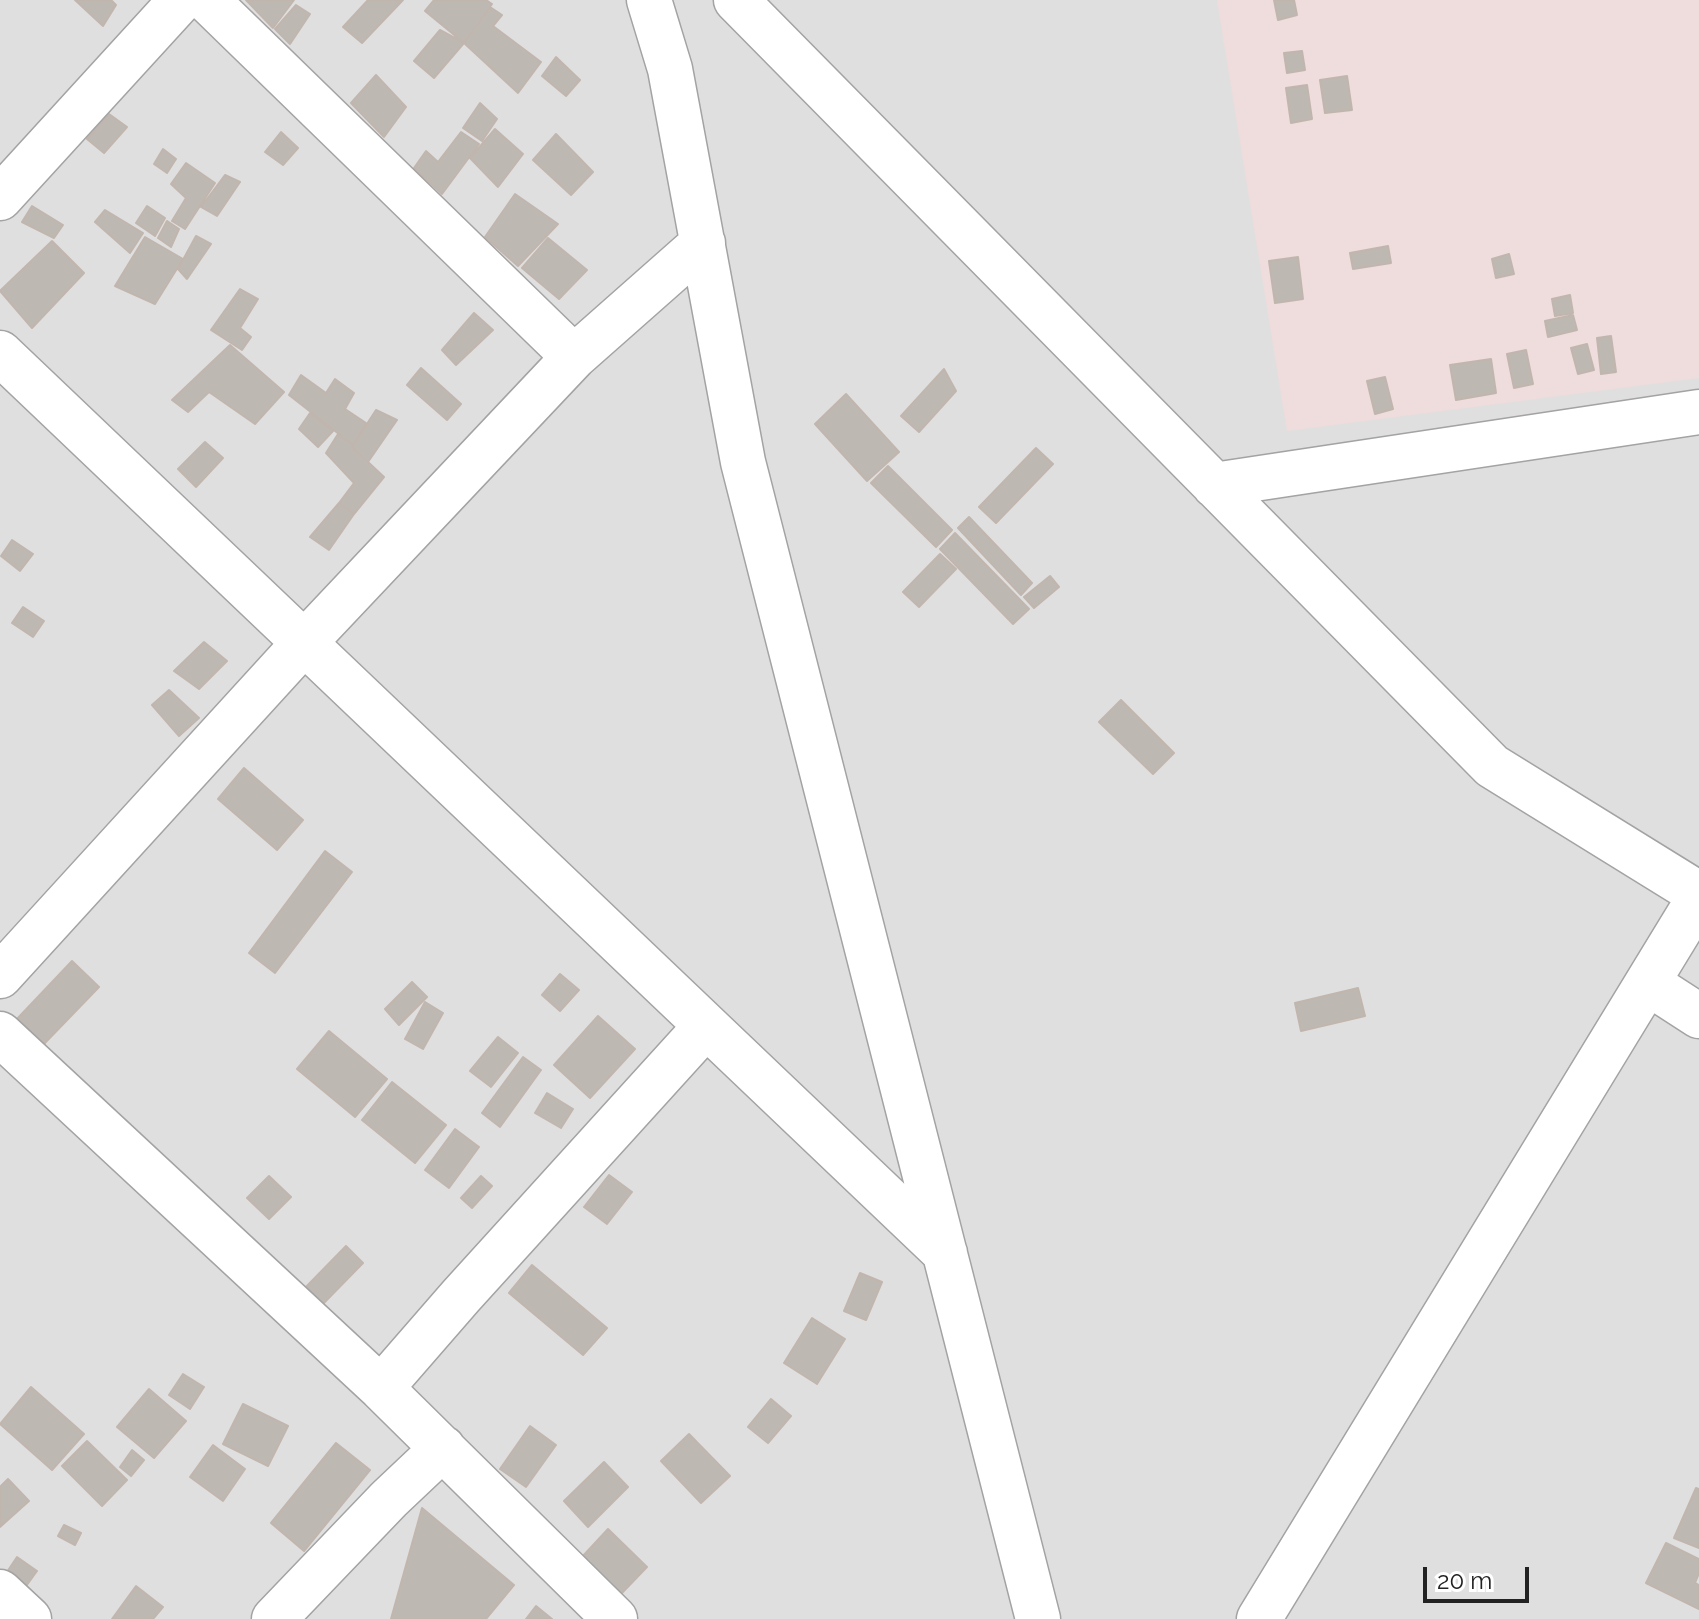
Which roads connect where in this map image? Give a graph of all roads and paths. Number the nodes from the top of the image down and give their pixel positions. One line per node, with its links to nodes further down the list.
1 (181, 0): 5 (street)
2 (207, 0): 8 (street)
3 (649, 0): 6 (street)
4 (736, 0): 10 (street)
5 (0, 198)
6 (703, 243): 8 (street); 18 (street)
7 (0, 353): 11 (street)
8 (574, 357): 11 (street)
9 (1699, 412): 10 (street)
10 (1214, 485): 12 (street)
11 (303, 644): 13 (street); 16 (street)
12 (1699, 896): 14 (street)
13 (0, 976)
14 (1648, 983): 15 (street); 26 (street)
15 (1699, 1016)
16 (706, 1026): 18 (street); 19 (street)
17 (0, 1034): 19 (street)
18 (945, 1253): 25 (street)
19 (381, 1388): 20 (street)
20 (443, 1448): 23 (street); 24 (street)
21 (0, 1592): 22 (street)
22 (29, 1619)
23 (274, 1619)
24 (615, 1619)
25 (1038, 1619)
26 (1259, 1619)

